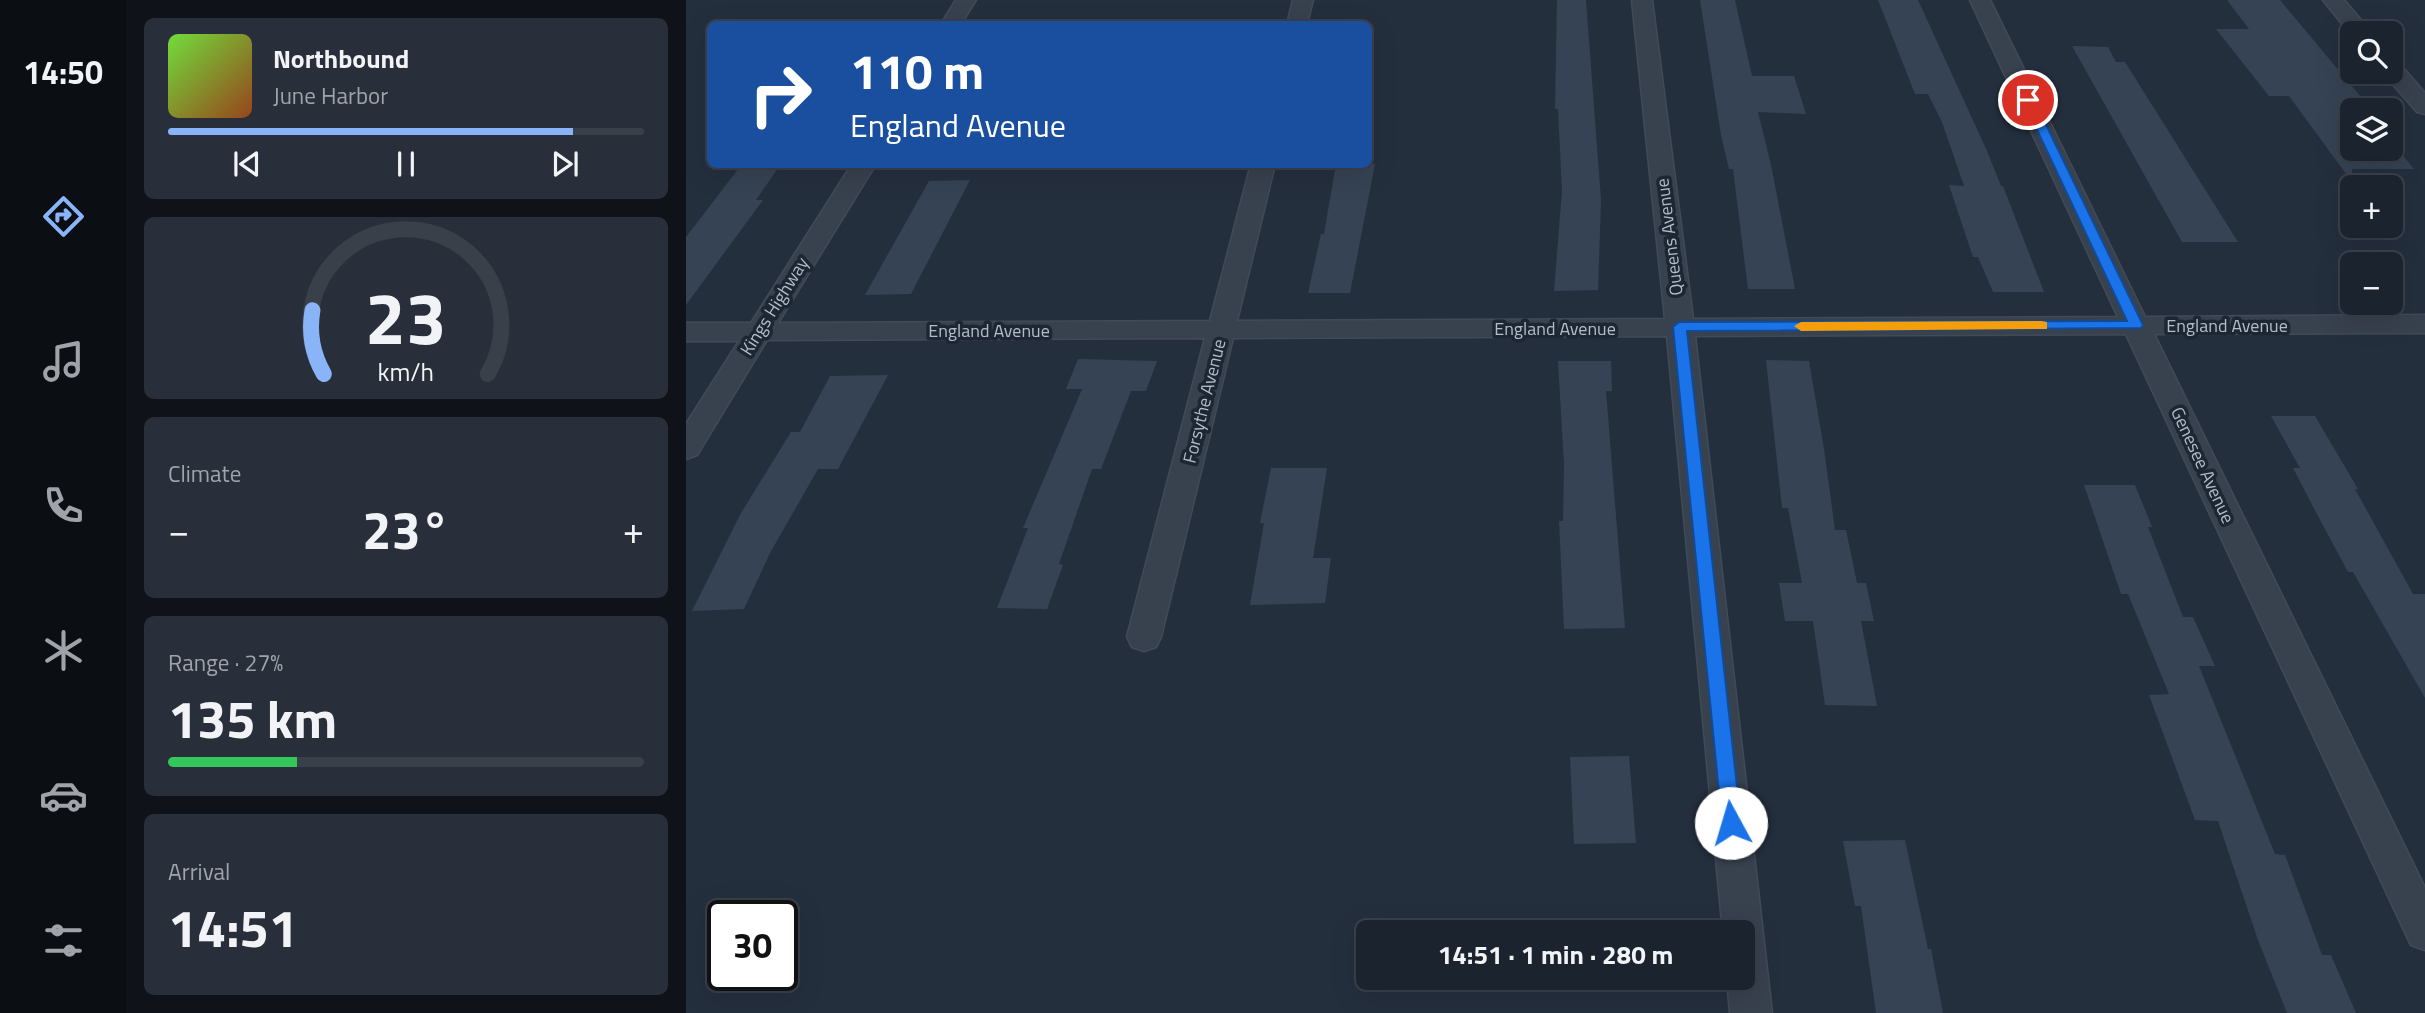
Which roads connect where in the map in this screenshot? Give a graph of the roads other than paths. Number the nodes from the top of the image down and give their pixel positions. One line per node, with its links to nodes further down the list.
1 (966, 0): 6 (street)
2 (1303, 0): 7 (street)
3 (1642, 0): 15 (street, Queens Avenue)
4 (1980, 0): 14 (street, Genesee Avenue)
5 (2333, 0): 8 (street)
6 (953, 21)
7 (1298, 21)
8 (2351, 21)
9 (2403, 82): 10 (street)
10 (2425, 107)
11 (861, 168): 17 (street, Kings Highway)
12 (1262, 168): 16 (street, Forsythe Avenue)
13 (2425, 324): 14 (street, England Avenue)
14 (2136, 325): 15 (street, England Avenue); 22 (street, Genesee Avenue)
15 (1679, 327): 16 (street, England Avenue); 21 (street, Queens Avenue)
16 (1222, 329): 17 (street, England Avenue); 20 (street, Forsythe Avenue)
17 (758, 331): 18 (street, England Avenue); 19 (street, Kings Highway)
18 (686, 332)
19 (686, 448)
20 (1144, 637)
21 (1742, 920)
22 (2425, 931)
23 (1749, 990): 24 (street, Queens Avenue)
24 (1751, 1013)

